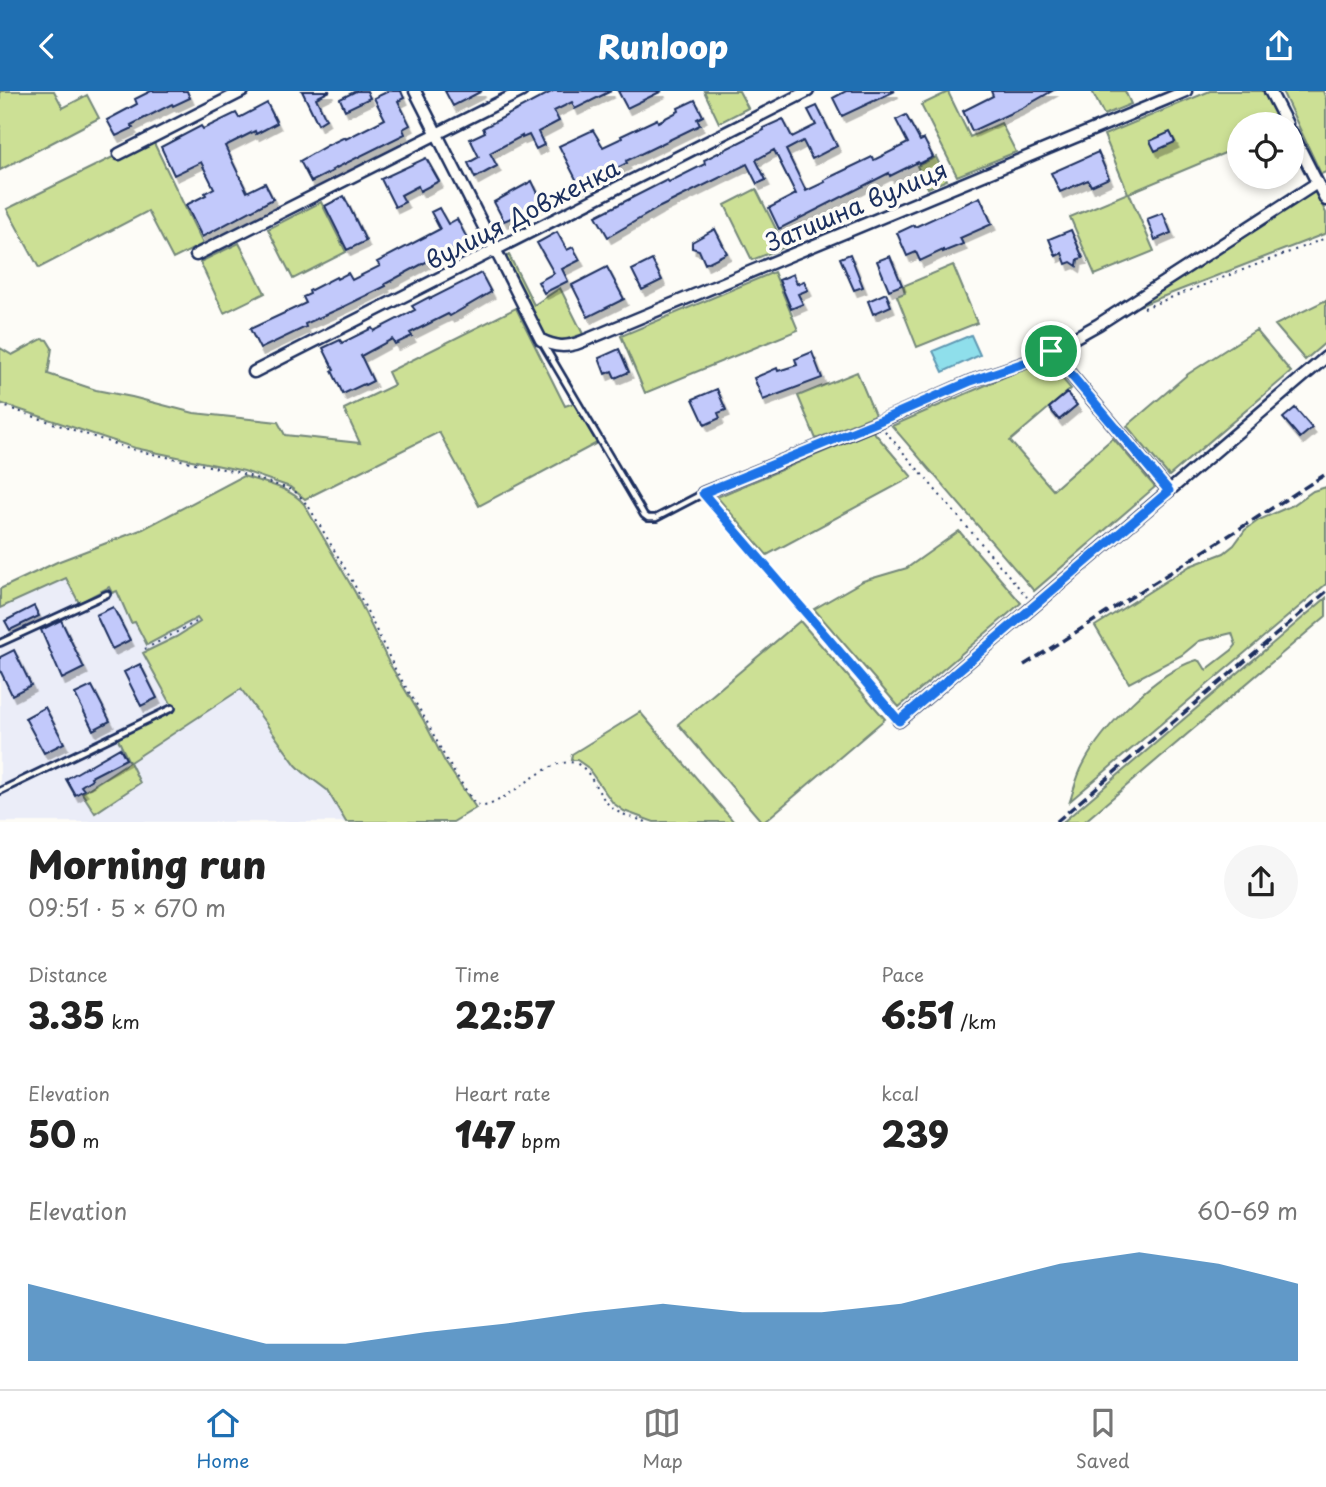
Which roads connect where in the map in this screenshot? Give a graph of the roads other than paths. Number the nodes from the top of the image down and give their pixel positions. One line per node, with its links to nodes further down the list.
1 (243, 91): 9 (street)
2 (415, 91): 8 (street)
3 (522, 91): 8 (street)
4 (808, 91): 13 (street, вулиця Довженка)
5 (1186, 91): 15 (street, Затишна вулиця)
6 (1270, 91): 7 (street)
7 (1281, 112)
8 (437, 134): 13 (street); 14 (street)
9 (119, 153)
10 (1304, 157): 11 (street)
11 (1317, 183): 12 (street); 16 (street)
12 (1326, 200)
13 (495, 251): 15 (street); 18 (street, вулиця Довженка)
14 (196, 255)
15 (541, 340): 20 (lane)
16 (1051, 351): 19 (street); 20 (street)
17 (1326, 357): 19 (street)
18 (254, 372)
19 (1169, 491): 24 (street)
20 (703, 493)
21 (107, 594): 22 (lane)
22 (0, 643)
23 (172, 708): 25 (lane)
24 (899, 721)
25 (0, 791)

